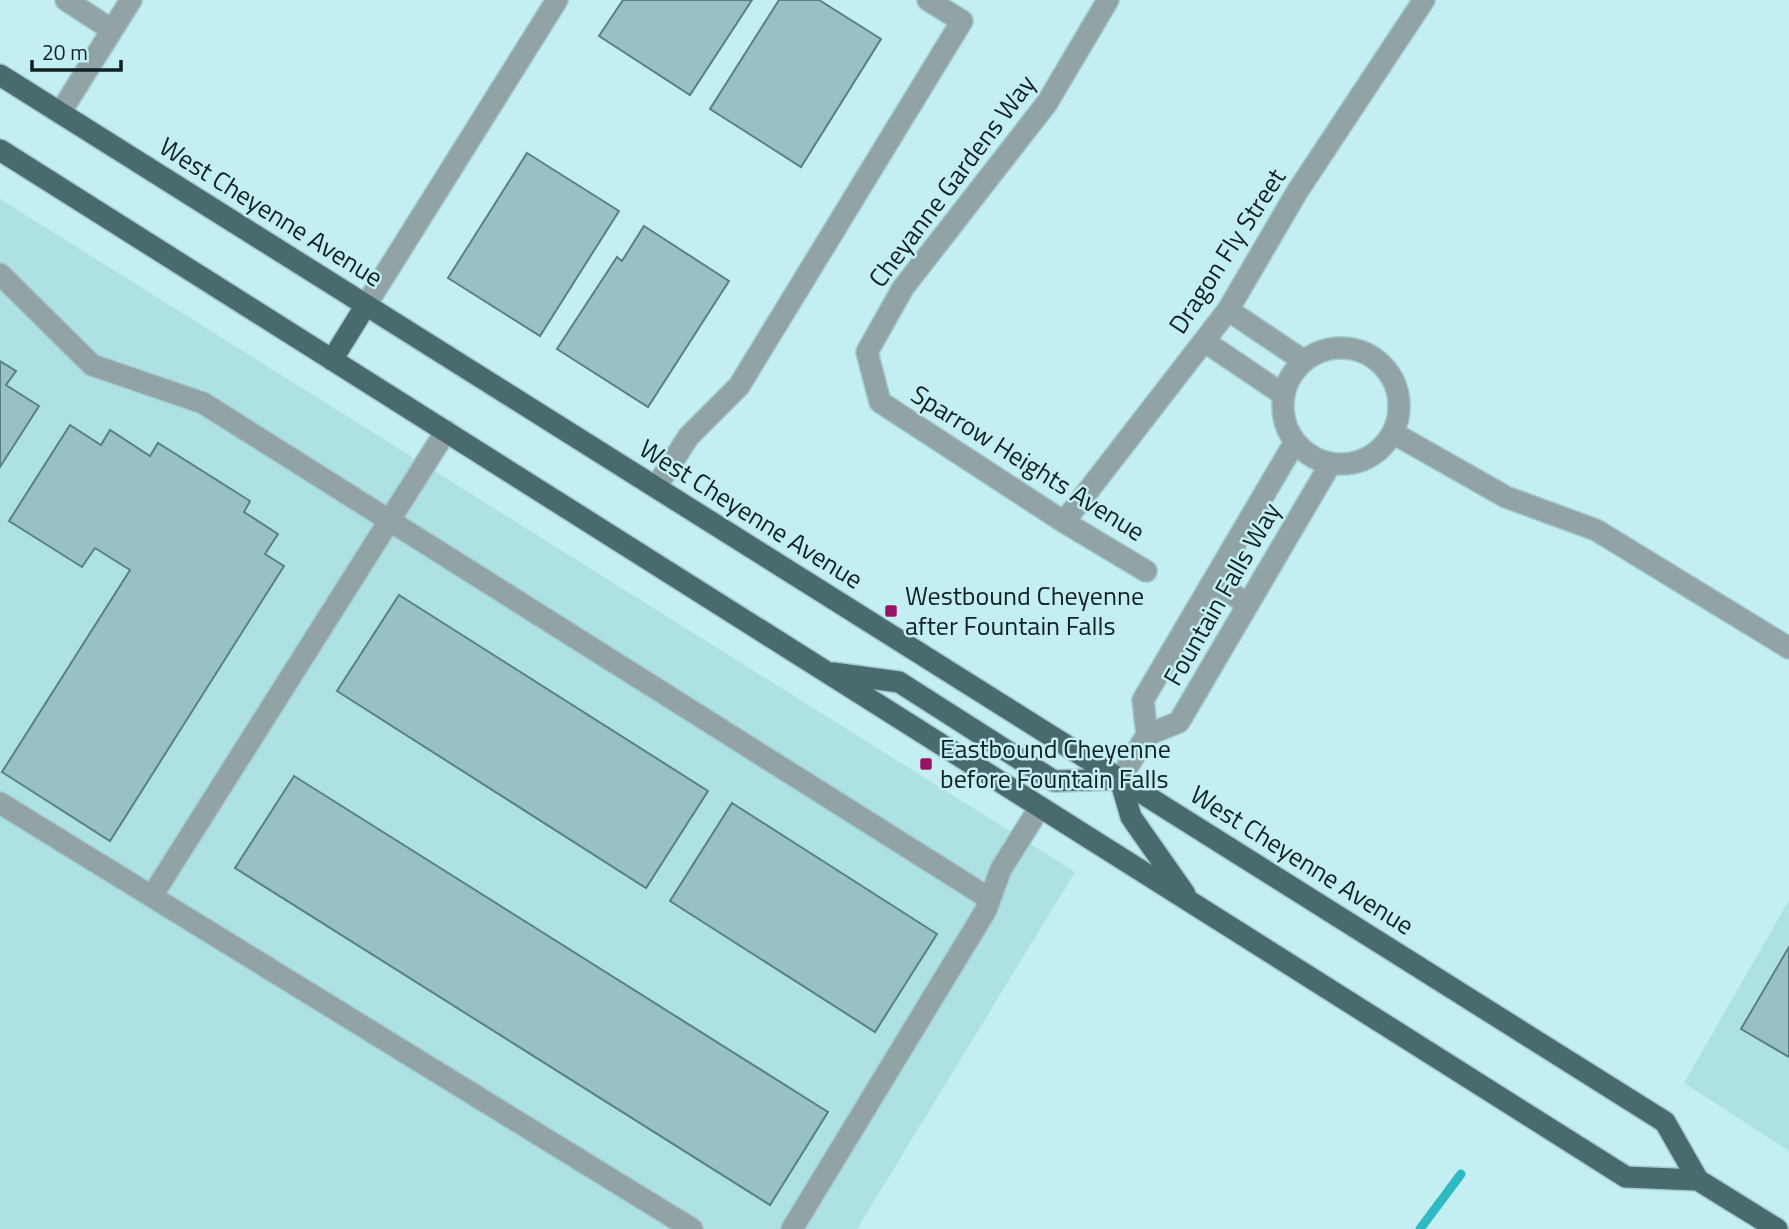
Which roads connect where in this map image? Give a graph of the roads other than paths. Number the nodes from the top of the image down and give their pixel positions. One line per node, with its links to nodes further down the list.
1 (66, 0): 7 (street)
2 (131, 0): 7 (street)
3 (557, 0): 12 (street)
4 (928, 0): 23 (street)
5 (1108, 0): 18 (street, Cheyanne Gardens Way)
6 (1424, 0): 13 (street, Dragon Fly Street)
7 (112, 30): 9 (street)
8 (0, 75): 9 (main road, West Cheyenne Avenue)
9 (60, 113): 12 (main road, West Cheyenne Avenue)
10 (0, 150): 15 (main road, West Cheyenne Avenue)
11 (0, 274): 24 (street)
12 (366, 305): 15 (main road); 23 (main road, West Cheyenne Avenue)
13 (1228, 310): 14 (street, Dragon Fly Street); 16 (street)
14 (1204, 341): 17 (street); 25 (street, Dragon Fly Street)
15 (332, 360): 19 (main road, West Cheyenne Avenue)
16 (1304, 361): 17 (street); 20 (street)
17 (1284, 395): 21 (street)
18 (880, 402): 25 (street, Sparrow Heights Avenue)
19 (446, 431): 24 (street); 30 (main road, West Cheyenne Avenue)
20 (1394, 433): 22 (street); 29 (street)
21 (1296, 442): 22 (street); 27 (street, Fountain Falls Way)
22 (1331, 463): 28 (street, Fountain Falls Way)
23 (656, 487): 32 (main road, West Cheyenne Avenue)
24 (389, 520): 35 (street); 36 (street)
25 (1064, 522): 26 (street, Sparrow Heights Avenue)
26 (1146, 571)
27 (1214, 583): 28 (street); 31 (street, Fountain Falls Way)
28 (1248, 604): 31 (street, Fountain Falls Way)
29 (1789, 648)
30 (827, 672): 32 (main road); 34 (main road, West Cheyenne Avenue)
31 (1147, 735): 32 (street)
32 (1120, 779): 37 (main road); 38 (main road, West Cheyenne Avenue)
33 (0, 803): 35 (street)
34 (1040, 807): 36 (street); 37 (main road, West Cheyenne Avenue)
35 (152, 896): 39 (street)
36 (990, 899): 40 (street)
37 (1191, 903): 38 (main road, West Cheyenne Avenue)
38 (1698, 1180): 41 (main road, West Cheyenne Avenue)
39 (692, 1229)
40 (792, 1229)
41 (1777, 1229)

